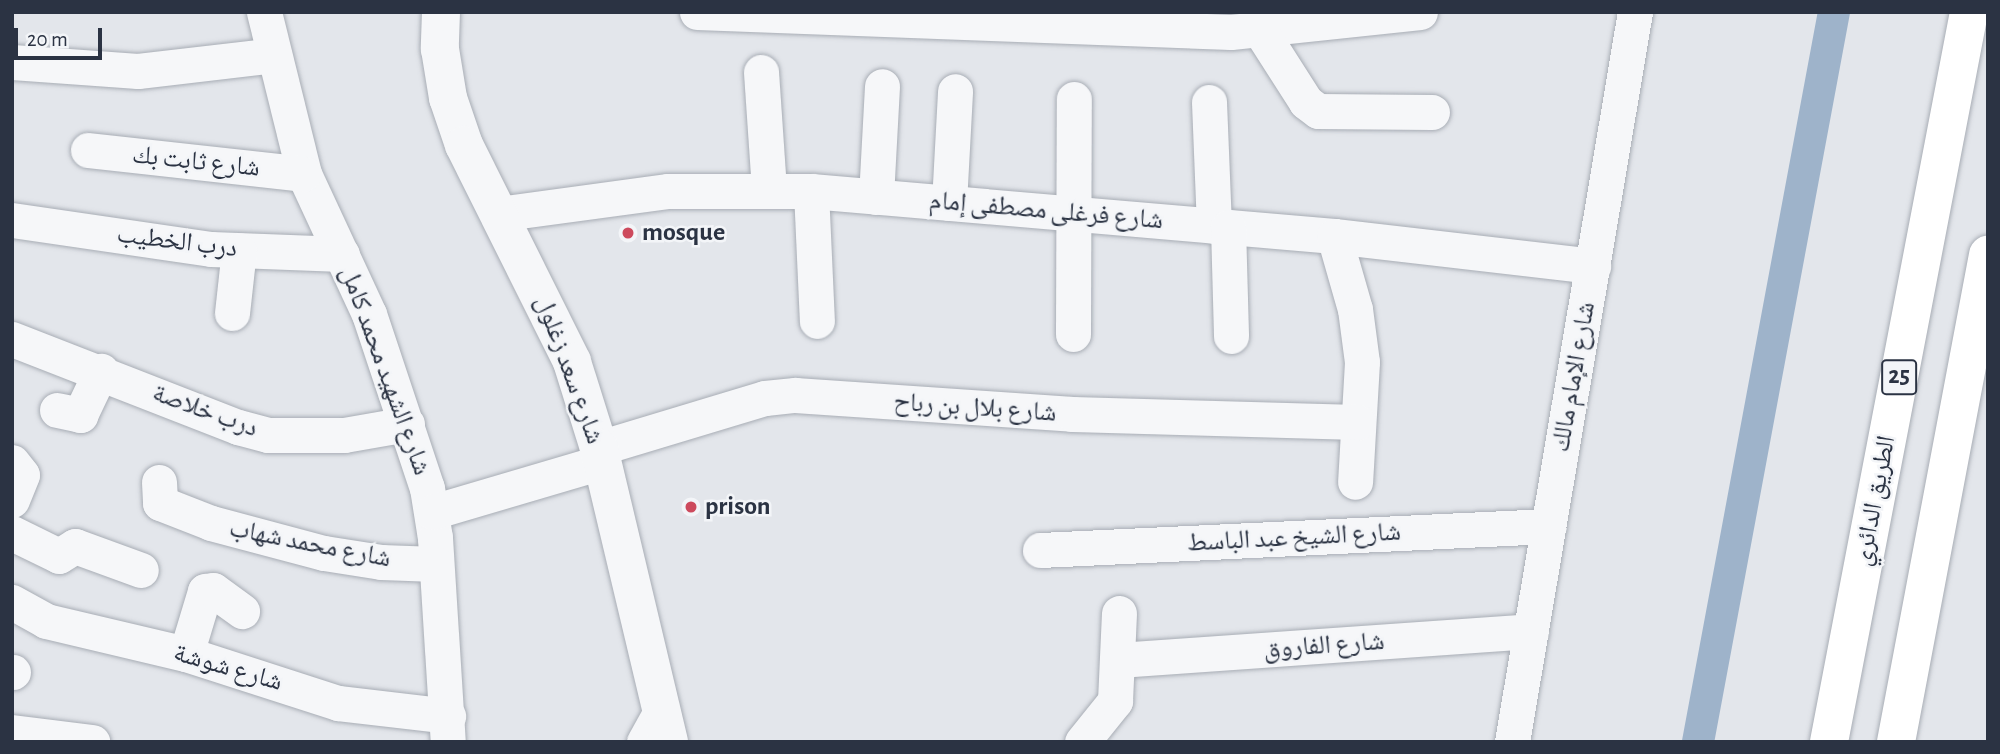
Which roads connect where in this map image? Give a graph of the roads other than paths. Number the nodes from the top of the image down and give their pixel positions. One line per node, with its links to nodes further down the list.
1 (264, 12): 10 (street, شارع الشهيد محمد كامل)
2 (441, 12): 24 (street, شارع سعد زغلول)
3 (697, 12): 7 (street)
4 (1420, 12): 9 (street)
5 (1636, 12): 32 (street, شارع الإمام مالك)
6 (1969, 12): 66 (highway, الطريق الدائري / 25)
7 (795, 15): 8 (street)
8 (963, 18): 9 (street)
9 (1240, 25): 17 (street)
10 (274, 55): 11 (street); 19 (street, شارع الشهيد محمد كامل)
11 (12, 62)
12 (761, 72): 20 (street)
13 (881, 86): 22 (street)
14 (955, 91): 23 (street)
15 (1074, 99): 25 (street)
16 (1209, 102): 27 (street)
17 (1432, 112)
18 (88, 150): 19 (street, شارع ثابت بك)
19 (304, 174): 30 (street, شارع الشهيد محمد كامل)
20 (769, 189): 21 (street, شارع فرغلى مصطفى إمام); 24 (street, شارع فرغلى مصطفى إمام)
21 (811, 191): 22 (street, شارع فرغلى مصطفى إمام); 34 (street)
22 (876, 197): 23 (street, شارع فرغلى مصطفى إمام)
23 (949, 203): 25 (street, شارع فرغلى مصطفى إمام)
24 (498, 214): 42 (street, شارع سعد زغلول)
25 (1077, 214): 27 (street, شارع فرغلى مصطفى إمام); 35 (street)
26 (12, 220): 29 (street, درب الخطيب)
27 (1221, 226): 28 (street, شارع فرغلى مصطفى إمام); 36 (street)
28 (1334, 236): 32 (street, شارع فرغلى مصطفى إمام); 40 (street)
29 (239, 250): 30 (street, درب الخطيب); 33 (street)
30 (342, 254): 41 (street, شارع الشهيد محمد كامل)
31 (1988, 255): 67 (highway)
32 (1593, 266): 49 (street, شارع الإمام مالك)
33 (232, 313)
34 (817, 321)
35 (1073, 334)
36 (1231, 336)
37 (12, 339): 38 (street, درب خلاصة)
38 (101, 372): 39 (street); 41 (street, درب خلاصة)
39 (57, 410)
40 (1358, 422): 42 (street, شارع بلال بن رباح); 45 (street)
41 (407, 424): 47 (street, شارع الشهيد محمد كامل)
42 (601, 455): 47 (street, شارع بلال بن رباح); 61 (street, شارع سعد زغلول)
43 (12, 462): 46 (street)
44 (159, 482): 52 (street, شارع محمد شهاب)
45 (1355, 482)
46 (12, 500)
47 (432, 512): 52 (street, شارع الشهيد محمد كامل)
48 (223, 522): 52 (street, شارع محمد شهاب)
49 (1548, 526): 51 (street, شارع الشيخ عبد الباسط); 57 (street, شارع الإمام مالك)
50 (12, 533): 53 (street)
51 (1040, 551)
52 (436, 564): 60 (street, شارع الشهيد محمد كامل)
53 (141, 570)
54 (12, 602): 58 (street, شارع شوشة)
55 (242, 611): 58 (street)
56 (1119, 613): 59 (street)
57 (1531, 631): 59 (street, شارع الفاروق); 65 (street, شارع الإمام مالك)
58 (186, 654): 60 (street, شارع شوشة)
59 (1118, 660): 64 (street)
60 (448, 729)
61 (658, 731)
62 (12, 732): 63 (street)
63 (92, 742)
64 (1082, 742)
65 (1512, 742)
66 (1829, 742)
67 (1896, 742)

